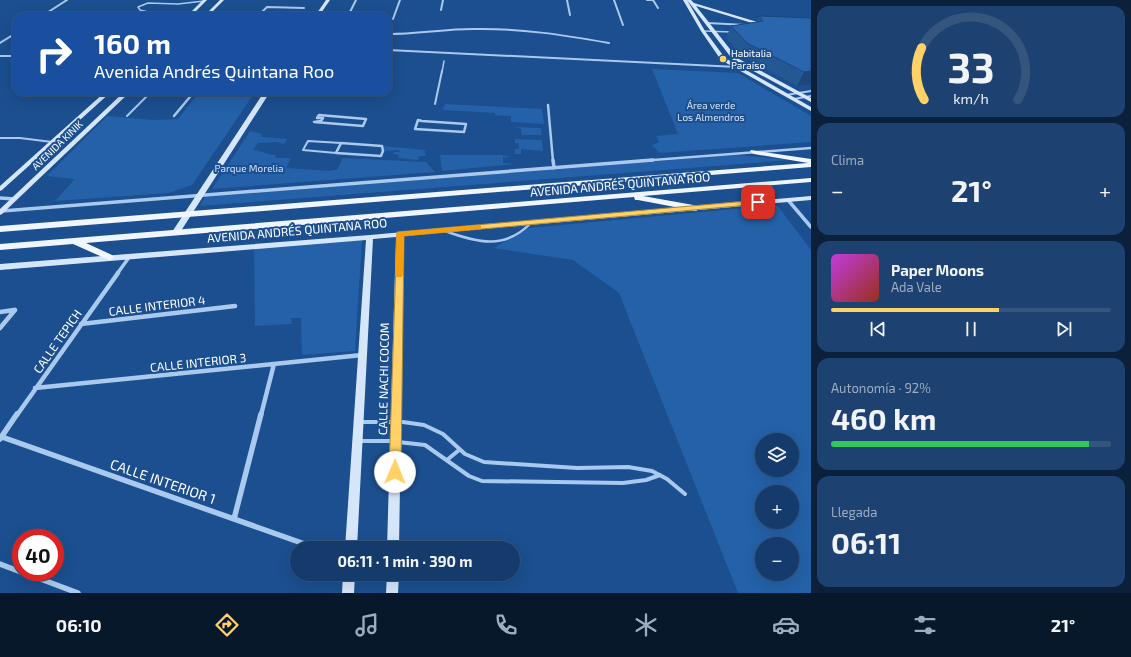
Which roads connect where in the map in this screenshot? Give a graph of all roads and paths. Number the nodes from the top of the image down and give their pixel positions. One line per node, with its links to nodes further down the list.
1 (67, 0): 15 (street)
2 (205, 0): 16 (lane); 17 (street)
3 (222, 0): 18 (street)
4 (328, 0): 20 (street)
5 (356, 0): 21 (street)
6 (400, 0): 23 (street)
7 (443, 0): 14 (street)
8 (567, 0): 22 (street)
9 (614, 0): 25 (street)
10 (647, 0): 13 (street)
11 (688, 2): 24 (street); 26 (street); 27 (street)
12 (304, 8): 19 (street)
13 (658, 8)
14 (441, 10)
15 (48, 12)
16 (147, 12)
17 (192, 12)
18 (208, 12)
19 (262, 12)
20 (320, 12)
21 (350, 12)
22 (570, 15)
23 (393, 19)
24 (708, 23): 26 (street); 28 (street)
25 (623, 25)
26 (766, 26)
27 (703, 31): 28 (lane); 38 (street)
28 (714, 31): 29 (lane); 40 (street)
29 (736, 32)
30 (392, 34): 33 (street)
31 (12, 36): 32 (street)
32 (0, 43)
33 (609, 43)
34 (392, 50): 38 (street)
35 (0, 56): 36 (street)
36 (12, 56)
37 (444, 61): 52 (lane)
38 (737, 67): 41 (street)
39 (811, 91): 40 (lane)
40 (798, 93): 41 (lane); 48 (street)
41 (786, 95): 50 (street)
42 (122, 96): 49 (street, AVENIDA KINIK)
43 (147, 96): 55 (lane)
44 (191, 96): 56 (street)
45 (264, 96): 70 (street)
46 (811, 96): 48 (lane)
47 (102, 97): 49 (street); 60 (street, AVENIDA KINIK)
48 (805, 97): 50 (lane); 51 (street)
49 (120, 98): 74 (street, AVENIDA KINIK)
50 (794, 99): 54 (street)
51 (811, 100)
52 (435, 104)
53 (548, 105): 67 (street)
54 (811, 109)
55 (127, 116)
56 (174, 116)
57 (317, 118): 57 (street)
58 (418, 120): 58 (street)
59 (0, 138): 60 (lane)
60 (52, 142): 69 (street, AVENIDA KINIK)
61 (341, 143): 64 (lane); 64 (lane); 64 (street)
62 (811, 148): 63 (street, AVENIDA ANDRÉS QUINTANA ROO)
63 (754, 152): 65 (main road); 67 (street, AVENIDA ANDRÉS QUINTANA ROO)
64 (336, 153)
65 (811, 161)
66 (811, 165): 78 (main road, AVENIDA ANDRÉS QUINTANA ROO)
67 (554, 168): 70 (street, AVENIDA ANDRÉS QUINTANA ROO)
68 (811, 180): 71 (main road, AVENIDA ANDRÉS QUINTANA ROO)
69 (0, 189)
70 (200, 195): 77 (street, AVENIDA ANDRÉS QUINTANA ROO); 78 (street)
71 (624, 195): 76 (main road); 83 (main road, AVENIDA ANDRÉS QUINTANA ROO)
72 (0, 198): 74 (street)
73 (811, 198): 75 (street, AVENIDA ANDRÉS QUINTANA ROO)
74 (15, 199): 77 (street, AVENIDA KINIK)
75 (788, 200): 76 (street, AVENIDA ANDRÉS QUINTANA ROO); 80 (street)
76 (696, 208): 79 (street, AVENIDA ANDRÉS QUINTANA ROO)
77 (1, 212)
78 (186, 216): 81 (main road, AVENIDA ANDRÉS QUINTANA ROO); 83 (street)
79 (533, 222): 82 (street, AVENIDA ANDRÉS QUINTANA ROO); 82 (lane)
80 (811, 227)
81 (0, 229)
82 (443, 230): 84 (street, AVENIDA ANDRÉS QUINTANA ROO)
83 (176, 232): 86 (main road, AVENIDA ANDRÉS QUINTANA ROO)
84 (400, 234): 85 (street, AVENIDA ANDRÉS QUINTANA ROO); 99 (street, CALLE NACHI COCOM)
85 (370, 237): 88 (street, AVENIDA ANDRÉS QUINTANA ROO); 95 (street, CALLE NACHI COCOM)
86 (75, 241): 87 (main road, AVENIDA ANDRÉS QUINTANA ROO); 89 (main road)
87 (0, 247)
88 (130, 255): 89 (street, AVENIDA ANDRÉS QUINTANA ROO); 93 (street, CALLE TEPICH)
89 (109, 257): 90 (street, AVENIDA ANDRÉS QUINTANA ROO)
90 (0, 266)
91 (235, 306): 93 (street, CALLE INTERIOR 4)
92 (0, 312): 94 (street)
93 (81, 324): 97 (street, CALLE TEPICH)
94 (0, 328)
95 (363, 355): 96 (street, CALLE INTERIOR 3); 98 (street, CALLE NACHI COCOM)
96 (274, 364): 97 (street, CALLE INTERIOR 3); 107 (street)
97 (36, 388): 100 (street, CALLE TEPICH)
98 (359, 422): 99 (lane); 101 (street, CALLE NACHI COCOM)
99 (396, 422): 102 (street, CALLE NACHI COCOM); 103 (lane)
100 (1, 438): 107 (street, CALLE INTERIOR 1)
101 (357, 441): 102 (lane); 109 (street, CALLE NACHI COCOM)
102 (396, 441): 104 (lane); 110 (street, CALLE NACHI COCOM)
103 (459, 450): 104 (lane); 105 (lane)
104 (447, 460): 105 (lane)
105 (660, 475): 106 (lane)
106 (685, 494)
107 (234, 519): 108 (street, CALLE INTERIOR 1)
108 (296, 541)
109 (351, 541)
110 (393, 541)
111 (0, 564): 112 (street)
112 (12, 569)
113 (45, 581): 116 (street)
114 (349, 581): 117 (street)
115 (393, 581): 118 (street)
116 (78, 593)
117 (348, 593)
118 (392, 593)

